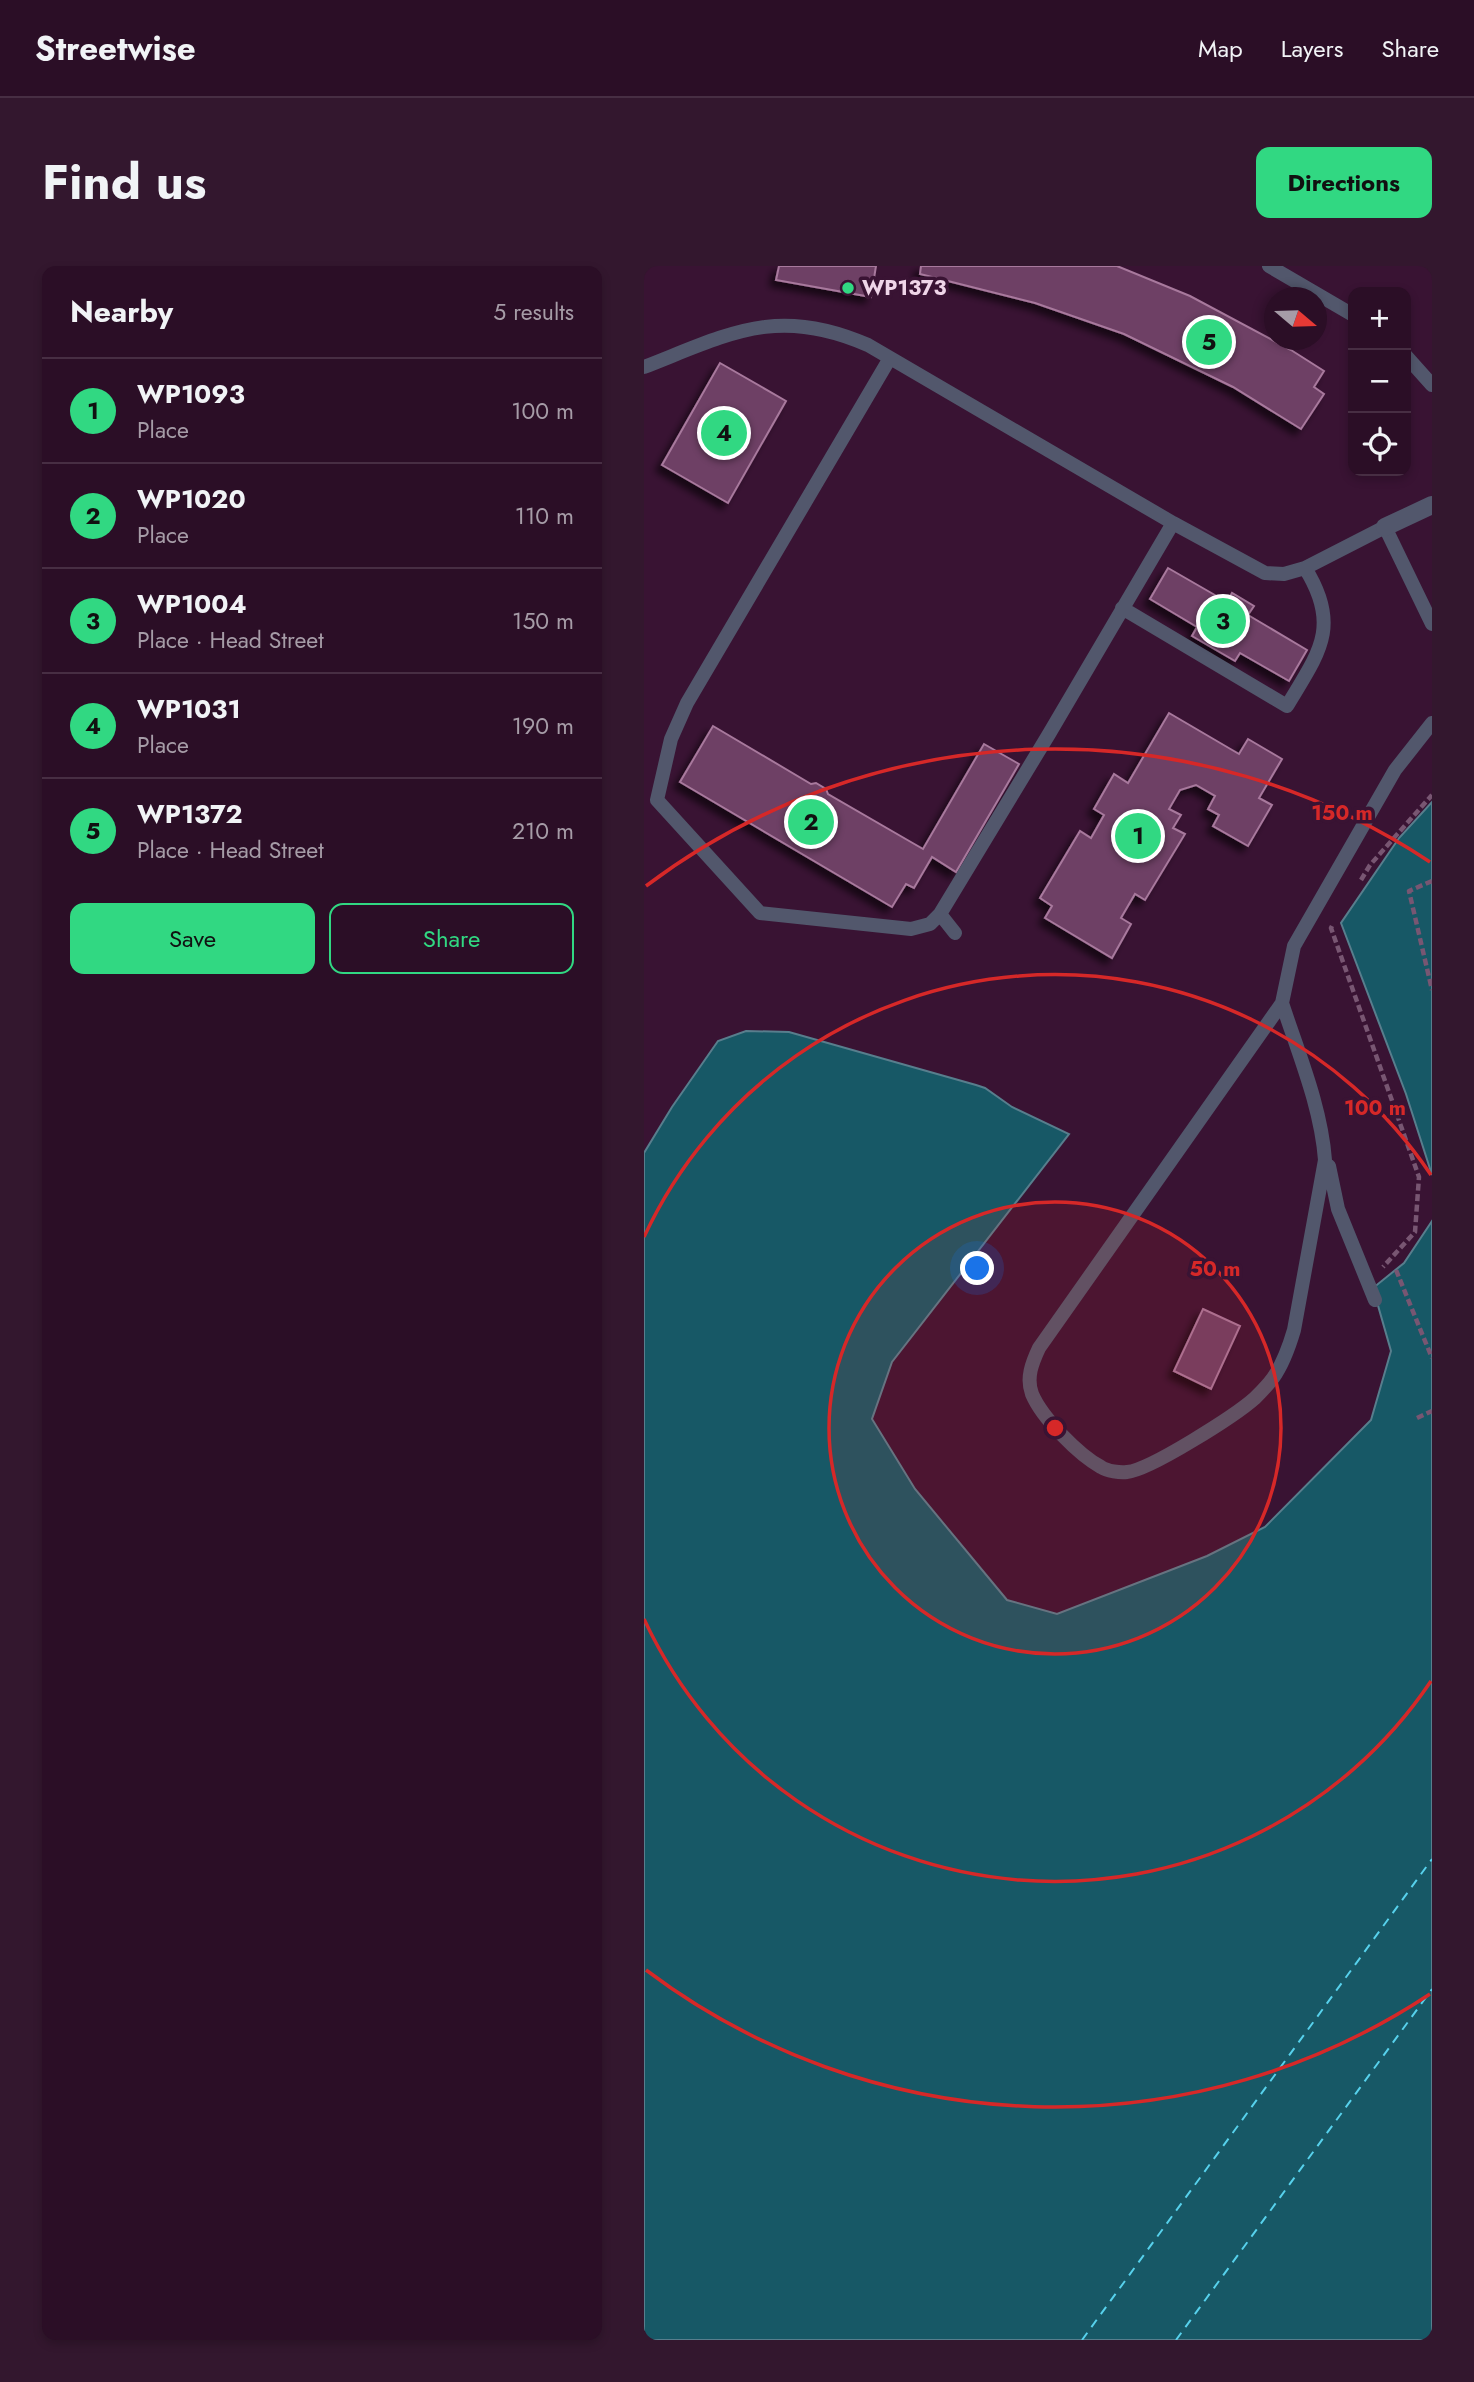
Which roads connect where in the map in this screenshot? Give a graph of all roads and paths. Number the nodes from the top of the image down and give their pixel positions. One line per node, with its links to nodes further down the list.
1 (1269, 266): 2 (lane)
2 (1348, 312)
3 (890, 358): 5 (lane); 8 (lane); 17 (lane)
4 (1411, 362): 6 (lane)
5 (644, 367)
6 (1432, 385)
7 (1432, 505): 9 (street)
8 (1173, 523): 10 (lane); 11 (lane)
9 (1385, 527): 10 (lane); 12 (lane)
10 (1305, 568): 11 (lane)
11 (1122, 608): 17 (lane)
12 (1432, 625)
13 (1432, 723): 21 (lane)
14 (1432, 795): 16 (path)
15 (1432, 881): 20 (path)
16 (1357, 886)
17 (940, 915): 19 (lane)
18 (1337, 917): 24 (path)
19 (955, 933)
20 (1432, 990)
21 (1282, 1003): 22 (lane); 22 (lane)
22 (1323, 1137): 24 (lane)
23 (1396, 1270): 26 (path)
24 (1368, 1283): 25 (lane)
25 (1375, 1300)
26 (1432, 1358)
27 (1432, 1411): 28 (path)
28 (1417, 1418)

